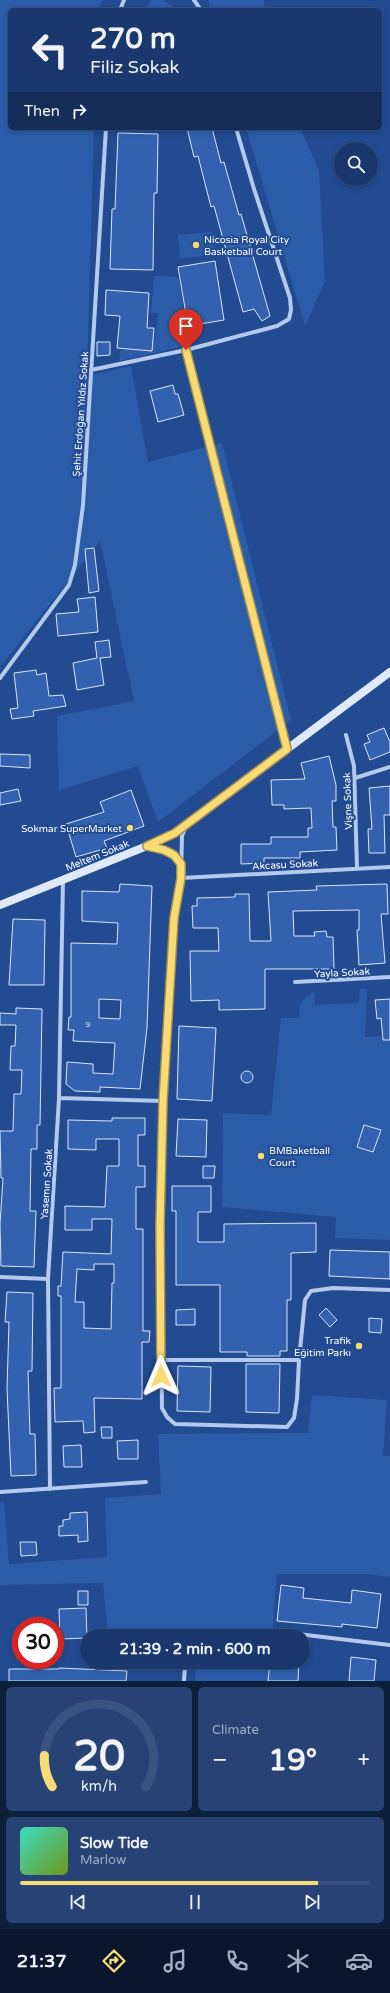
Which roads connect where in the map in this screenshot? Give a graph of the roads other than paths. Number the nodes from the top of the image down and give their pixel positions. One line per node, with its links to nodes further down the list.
1 (106, 130): 4 (street, Şehit Erdoğan Yıldız Sokak)
2 (237, 130): 3 (street)
3 (186, 350): 4 (street); 8 (street)
4 (91, 370): 6 (street, Şehit Erdoğan Yıldız Sokak)
5 (390, 672): 8 (main road, Meltem Sokak)
6 (0, 678)
7 (346, 735): 10 (street, Vişne Sokak)
8 (287, 749): 11 (main road, Meltem Sokak)
9 (390, 767): 10 (street)
10 (355, 778): 15 (street, Vişne Sokak)
11 (187, 824): 12 (main road, Meltem Sokak); 13 (street)
12 (147, 846): 13 (street); 17 (main road, Meltem Sokak)
13 (181, 864): 16 (street)
14 (390, 867): 15 (street, Akcasu Sokak)
15 (357, 868): 16 (street, Akcasu Sokak)
16 (181, 878): 22 (street)
17 (63, 880): 18 (main road, Meltem Sokak); 21 (street, Yasemın Sokak)
18 (0, 905)
19 (390, 977): 20 (street, Yayla Sokak)
20 (295, 982)
21 (59, 1098): 22 (street); 24 (street, Yasemın Sokak)
22 (163, 1101): 26 (street)
23 (0, 1277): 24 (street)
24 (48, 1279): 29 (street, Yasemın Sokak)
25 (390, 1290): 27 (street)
26 (161, 1360): 27 (street); 27 (street)
27 (298, 1360)
28 (146, 1482): 29 (street)
29 (50, 1489): 30 (street)
30 (0, 1492)
31 (310, 1635): 32 (street)
32 (390, 1645)
33 (185, 1669): 34 (street)
34 (184, 1681)

